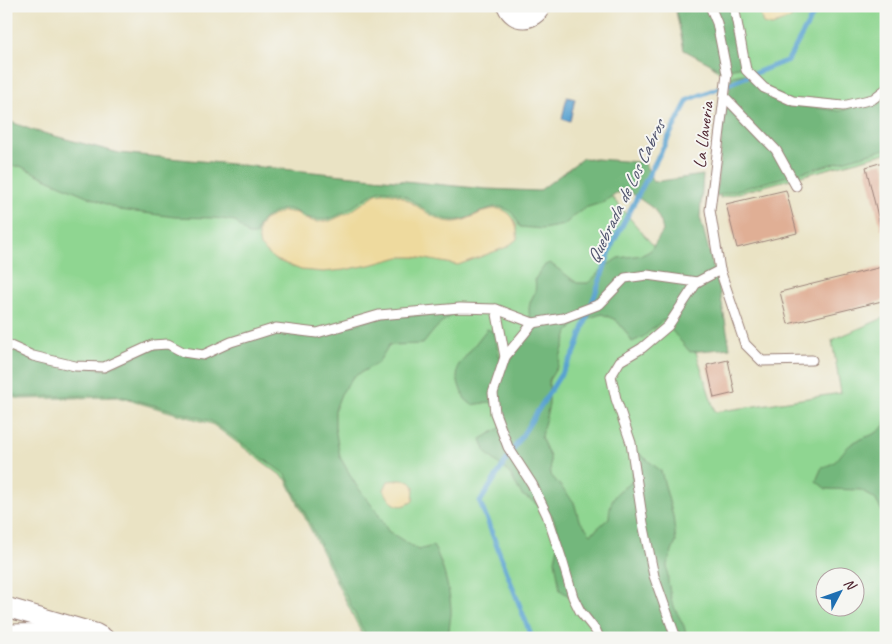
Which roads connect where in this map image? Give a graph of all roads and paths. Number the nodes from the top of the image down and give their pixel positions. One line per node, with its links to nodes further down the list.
1 (507, 6): 2 (street)
2 (541, 6)
3 (710, 6): 6 (lane, La Llaveria)
4 (734, 6): 5 (lane)
5 (886, 89)
6 (724, 96): 7 (lane); 8 (lane, La Llaveria)
7 (796, 186)
8 (720, 270): 9 (lane); 14 (lane, La Llaveria)
9 (698, 282): 11 (lane); 19 (lane)
10 (496, 309): 11 (lane); 12 (lane); 13 (lane)
11 (533, 323): 13 (lane)
12 (6, 344)
13 (505, 357): 18 (lane)
14 (812, 360)
15 (6, 607): 17 (street)
16 (6, 634): 17 (street)
17 (100, 635)
18 (599, 638)
19 (676, 638)

